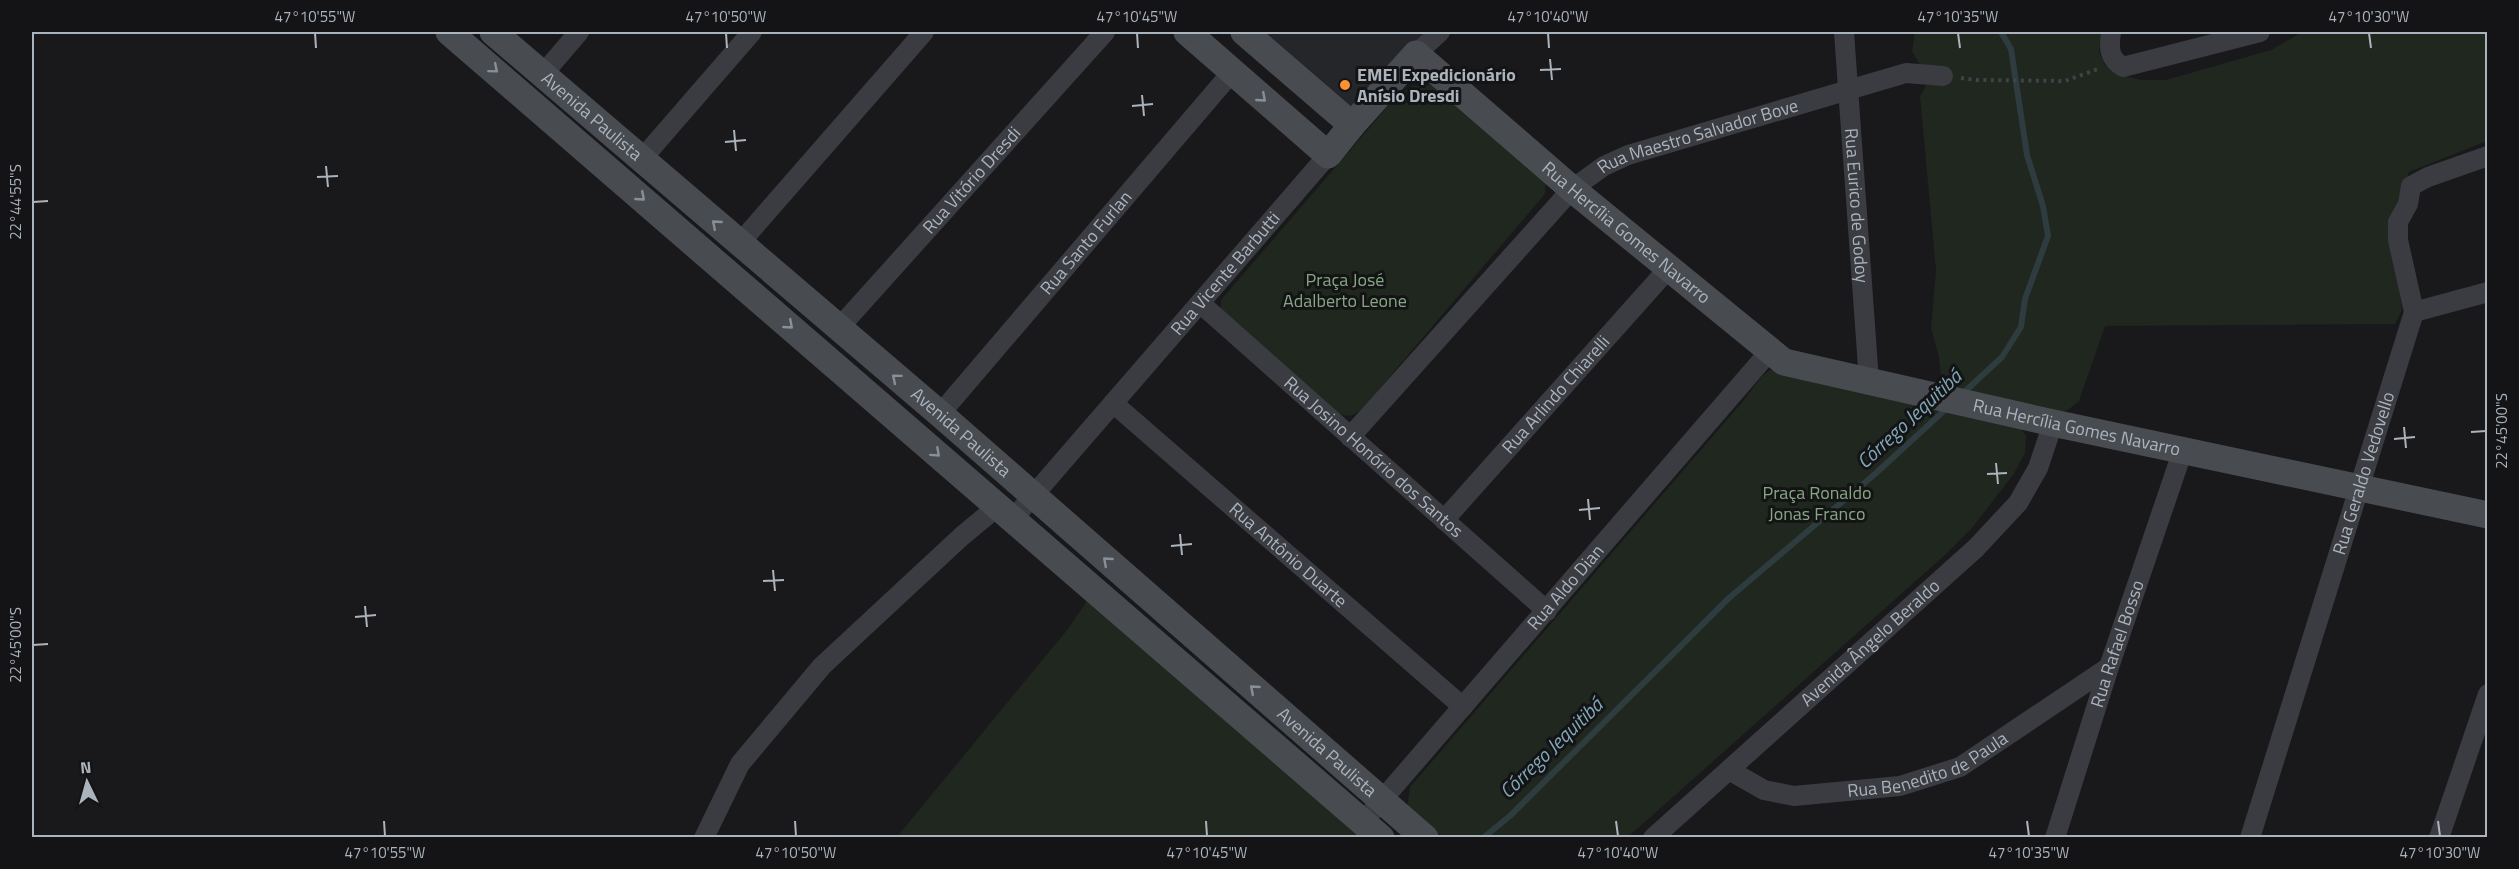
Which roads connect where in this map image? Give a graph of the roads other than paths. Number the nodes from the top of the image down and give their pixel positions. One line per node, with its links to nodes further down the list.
1 (449, 32): 38 (street, Avenida Paulista, one-way to 38)
2 (493, 32): 15 (street, Avenida Paulista)
3 (579, 32): 15 (street)
4 (752, 32): 21 (street)
5 (924, 32): 23 (street)
6 (1105, 32): 28 (street, Rua Vitório Dresdi)
7 (1187, 32): 14 (street)
8 (1244, 32): 18 (street)
9 (1440, 32): 13 (street, Rua Vicente Barbutti)
10 (1844, 32): 17 (street, Rua Eurico de Godoy)
11 (2111, 32): 12 (street)
12 (2260, 32)
13 (1416, 54): 18 (street, Rua Vicente Barbutti); 22 (street, Rua Hercília Gomes Navarro)
14 (1232, 72): 19 (street, one-way to 19); 32 (street, Rua Santo Furlan)
15 (543, 74): 21 (street, Avenida Paulista)
16 (1943, 76): 17 (street, Rua Maestro Salvador Bove)
17 (1847, 90): 22 (street, Rua Maestro Salvador Bove); 30 (street, Rua Eurico de Godoy)
18 (1352, 124): 19 (street, Rua Vicente Barbutti)
19 (1328, 155): 26 (street, Rua Vicente Barbutti)
20 (2487, 156): 27 (street, Rua Geraldo Vedovello)
21 (641, 160): 23 (street, Avenida Paulista, one-way to 21)
22 (1572, 189): 24 (street, Rua Hercília Gomes Navarro); 34 (street, Rua Maestro Salvador Bove)
23 (739, 244): 28 (street, Avenida Paulista)
24 (1668, 269): 29 (street, Rua Hercília Gomes Navarro); 40 (street, Rua Arlindo Chiarelli)
25 (2487, 292): 27 (street)
26 (1200, 303): 31 (street, Rua Vicente Barbutti); 34 (street, Rua Josino Honório dos Santos)
27 (2414, 312): 36 (street, Rua Geraldo Vedovello)
28 (838, 329): 32 (street, Avenida Paulista, one-way to 28)
29 (1770, 352): 30 (street, Rua Hercília Gomes Navarro); 41 (street, Rua Aldo Dian)
30 (1869, 381): 33 (street, Rua Hercília Gomes Navarro)
31 (1113, 403): 37 (street, Rua Vicente Barbutti); 44 (street, Rua Antônio Duarte)
32 (940, 414): 37 (street, Avenida Paulista)
33 (2053, 423): 35 (street, Rua Hercília Gomes Navarro); 45 (street, Avenida Ângelo Beraldo)
34 (1350, 437): 40 (street, Rua Josino Honório dos Santos)
35 (2183, 450): 36 (street, Rua Hercília Gomes Navarro); 42 (street, Rua Rafael Bosso)
36 (2361, 486): 39 (street, Rua Hercília Gomes Navarro); 52 (street, Rua Geraldo Vedovello)
37 (1032, 497): 38 (street, Rua Vicente Barbutti); 46 (street, Avenida Paulista, one-way to 37)
38 (1004, 514): 47 (street, Avenida Paulista); 48 (street, Rua Vicente Barbutti)
39 (2487, 514)
40 (1444, 520): 41 (street, Rua Josino Honório dos Santos)
41 (1546, 611): 44 (street, Rua Aldo Dian)
42 (2109, 667): 45 (street, Rua Benedito de Paula); 51 (street, Rua Rafael Bosso)
43 (2487, 694): 53 (street)
44 (1463, 707): 46 (street, Rua Aldo Dian)
45 (1729, 770): 50 (street, Avenida Ângelo Beraldo)
46 (1383, 799): 47 (street, Rua Aldo Dian); 49 (street, Avenida Paulista)
47 (1372, 830)
48 (704, 837)
49 (1425, 837)
50 (1653, 837)
51 (2055, 837)
52 (2250, 837)
53 (2439, 837)

